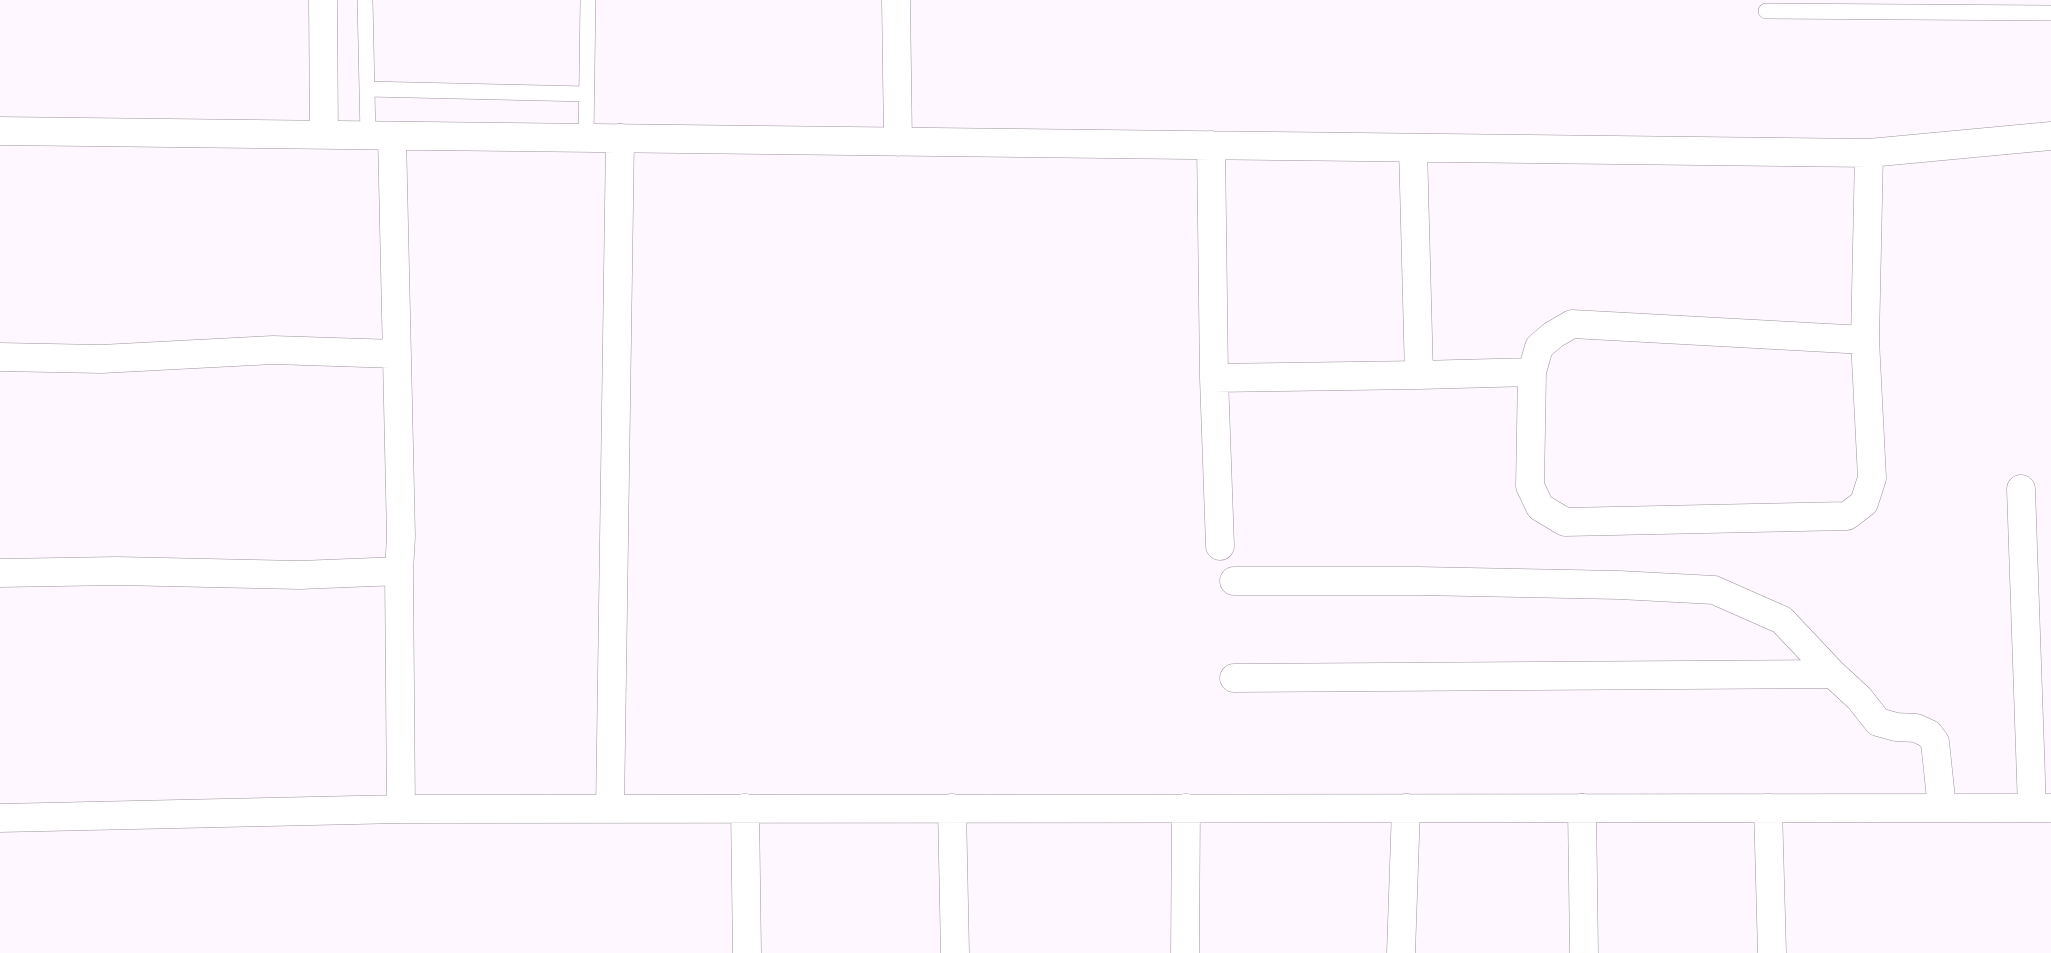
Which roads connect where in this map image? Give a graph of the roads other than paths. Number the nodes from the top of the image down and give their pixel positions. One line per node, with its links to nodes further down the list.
1 (323, 0): 11 (street)
2 (365, 0): 8 (lane)
3 (588, 0): 9 (lane)
4 (896, 0): 16 (street)
5 (1864, 6): 6 (lane); 7 (lane)
6 (1766, 11)
7 (2051, 13)
8 (367, 89): 9 (lane); 12 (lane)
9 (587, 94): 14 (lane)
10 (0, 131): 11 (street)
11 (324, 135): 12 (street)
12 (380, 136): 14 (street); 21 (street)
13 (2051, 136): 19 (street)
14 (586, 138): 15 (street)
15 (620, 138): 16 (street); 42 (street)
16 (898, 142): 17 (street)
17 (1211, 145): 18 (street); 25 (street)
18 (1413, 148): 19 (street); 24 (street)
19 (1869, 152): 20 (street)
20 (1865, 340): 23 (street); 23 (street)
21 (397, 354): 22 (street); 28 (street)
22 (0, 357)
23 (1532, 372): 24 (street)
24 (1419, 375): 25 (street)
25 (1214, 378): 27 (street)
26 (2021, 489): 40 (street)
27 (1220, 546)
28 (399, 571): 29 (street); 41 (street)
29 (0, 572)
30 (1234, 581): 31 (street)
31 (1833, 674): 32 (street); 39 (street)
32 (1234, 678)
33 (745, 808): 34 (street); 42 (street); 44 (street)
34 (952, 808): 35 (street); 45 (street)
35 (1186, 808): 36 (street); 46 (street)
36 (1406, 808): 37 (street); 47 (street)
37 (1582, 808): 38 (street); 48 (street)
38 (1768, 808): 39 (street); 49 (street)
39 (1942, 808): 40 (street)
40 (2041, 808)
41 (401, 809): 42 (street); 43 (street)
42 (610, 809)
43 (0, 818)
44 (747, 953)
45 (955, 953)
46 (1185, 953)
47 (1401, 953)
48 (1584, 953)
49 (1772, 953)

